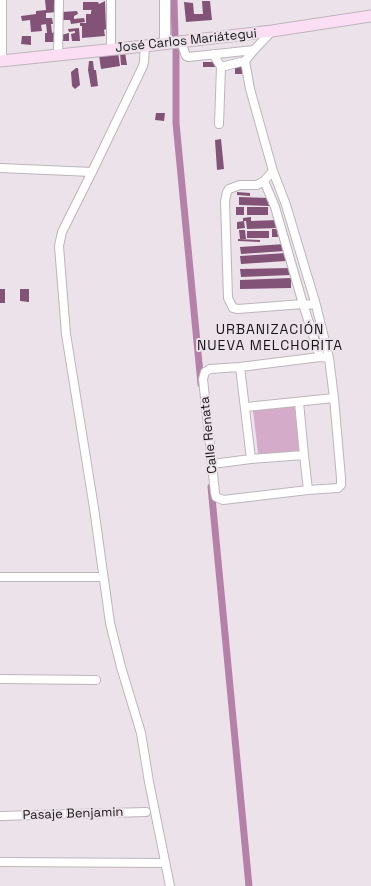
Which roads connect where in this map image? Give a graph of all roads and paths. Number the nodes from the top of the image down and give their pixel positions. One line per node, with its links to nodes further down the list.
1 (2, 0): 14 (street)
2 (59, 0): 13 (street)
3 (111, 0): 10 (street)
4 (165, 0): 8 (street)
5 (371, 16): 6 (main road, José Carlos Mariátegui)
6 (272, 31): 7 (main road, José Carlos Mariátegui); 11 (street)
7 (181, 42): 8 (main road, José Carlos Mariátegui); 12 (street)
8 (165, 44): 9 (main road, José Carlos Mariátegui)
9 (145, 46): 10 (main road, José Carlos Mariátegui); 20 (street)
10 (111, 50): 13 (main road, José Carlos Mariátegui)
11 (254, 50): 12 (street); 15 (street)
12 (213, 54): 16 (street)
13 (58, 55): 14 (main road, José Carlos Mariátegui)
14 (1, 61)
15 (245, 61): 16 (street); 19 (street)
16 (221, 67): 17 (street)
17 (219, 124)
18 (0, 168): 20 (street)
19 (273, 171): 21 (street); 23 (street)
20 (92, 172): 35 (street)
21 (264, 180): 22 (street); 22 (street)
22 (303, 304): 23 (street); 24 (street)
23 (316, 305): 25 (street)
24 (320, 357): 25 (street); 26 (street)
25 (329, 358): 27 (street)
26 (240, 367): 29 (street); 32 (street, Calle Renata)
27 (334, 398): 28 (street); 33 (street)
28 (299, 402): 29 (street); 30 (street)
29 (246, 408): 31 (street)
30 (304, 455): 31 (street); 33 (street)
31 (251, 459): 32 (street)
32 (212, 464): 33 (street, Calle Renata)
33 (308, 490)
34 (0, 577): 35 (street)
35 (104, 577): 41 (street)
36 (0, 679): 37 (street)
37 (96, 680)
38 (146, 812): 39 (street, Pasaje Benjamin)
39 (0, 816)
40 (0, 862): 41 (street)
41 (165, 863): 42 (street)
42 (170, 886)

